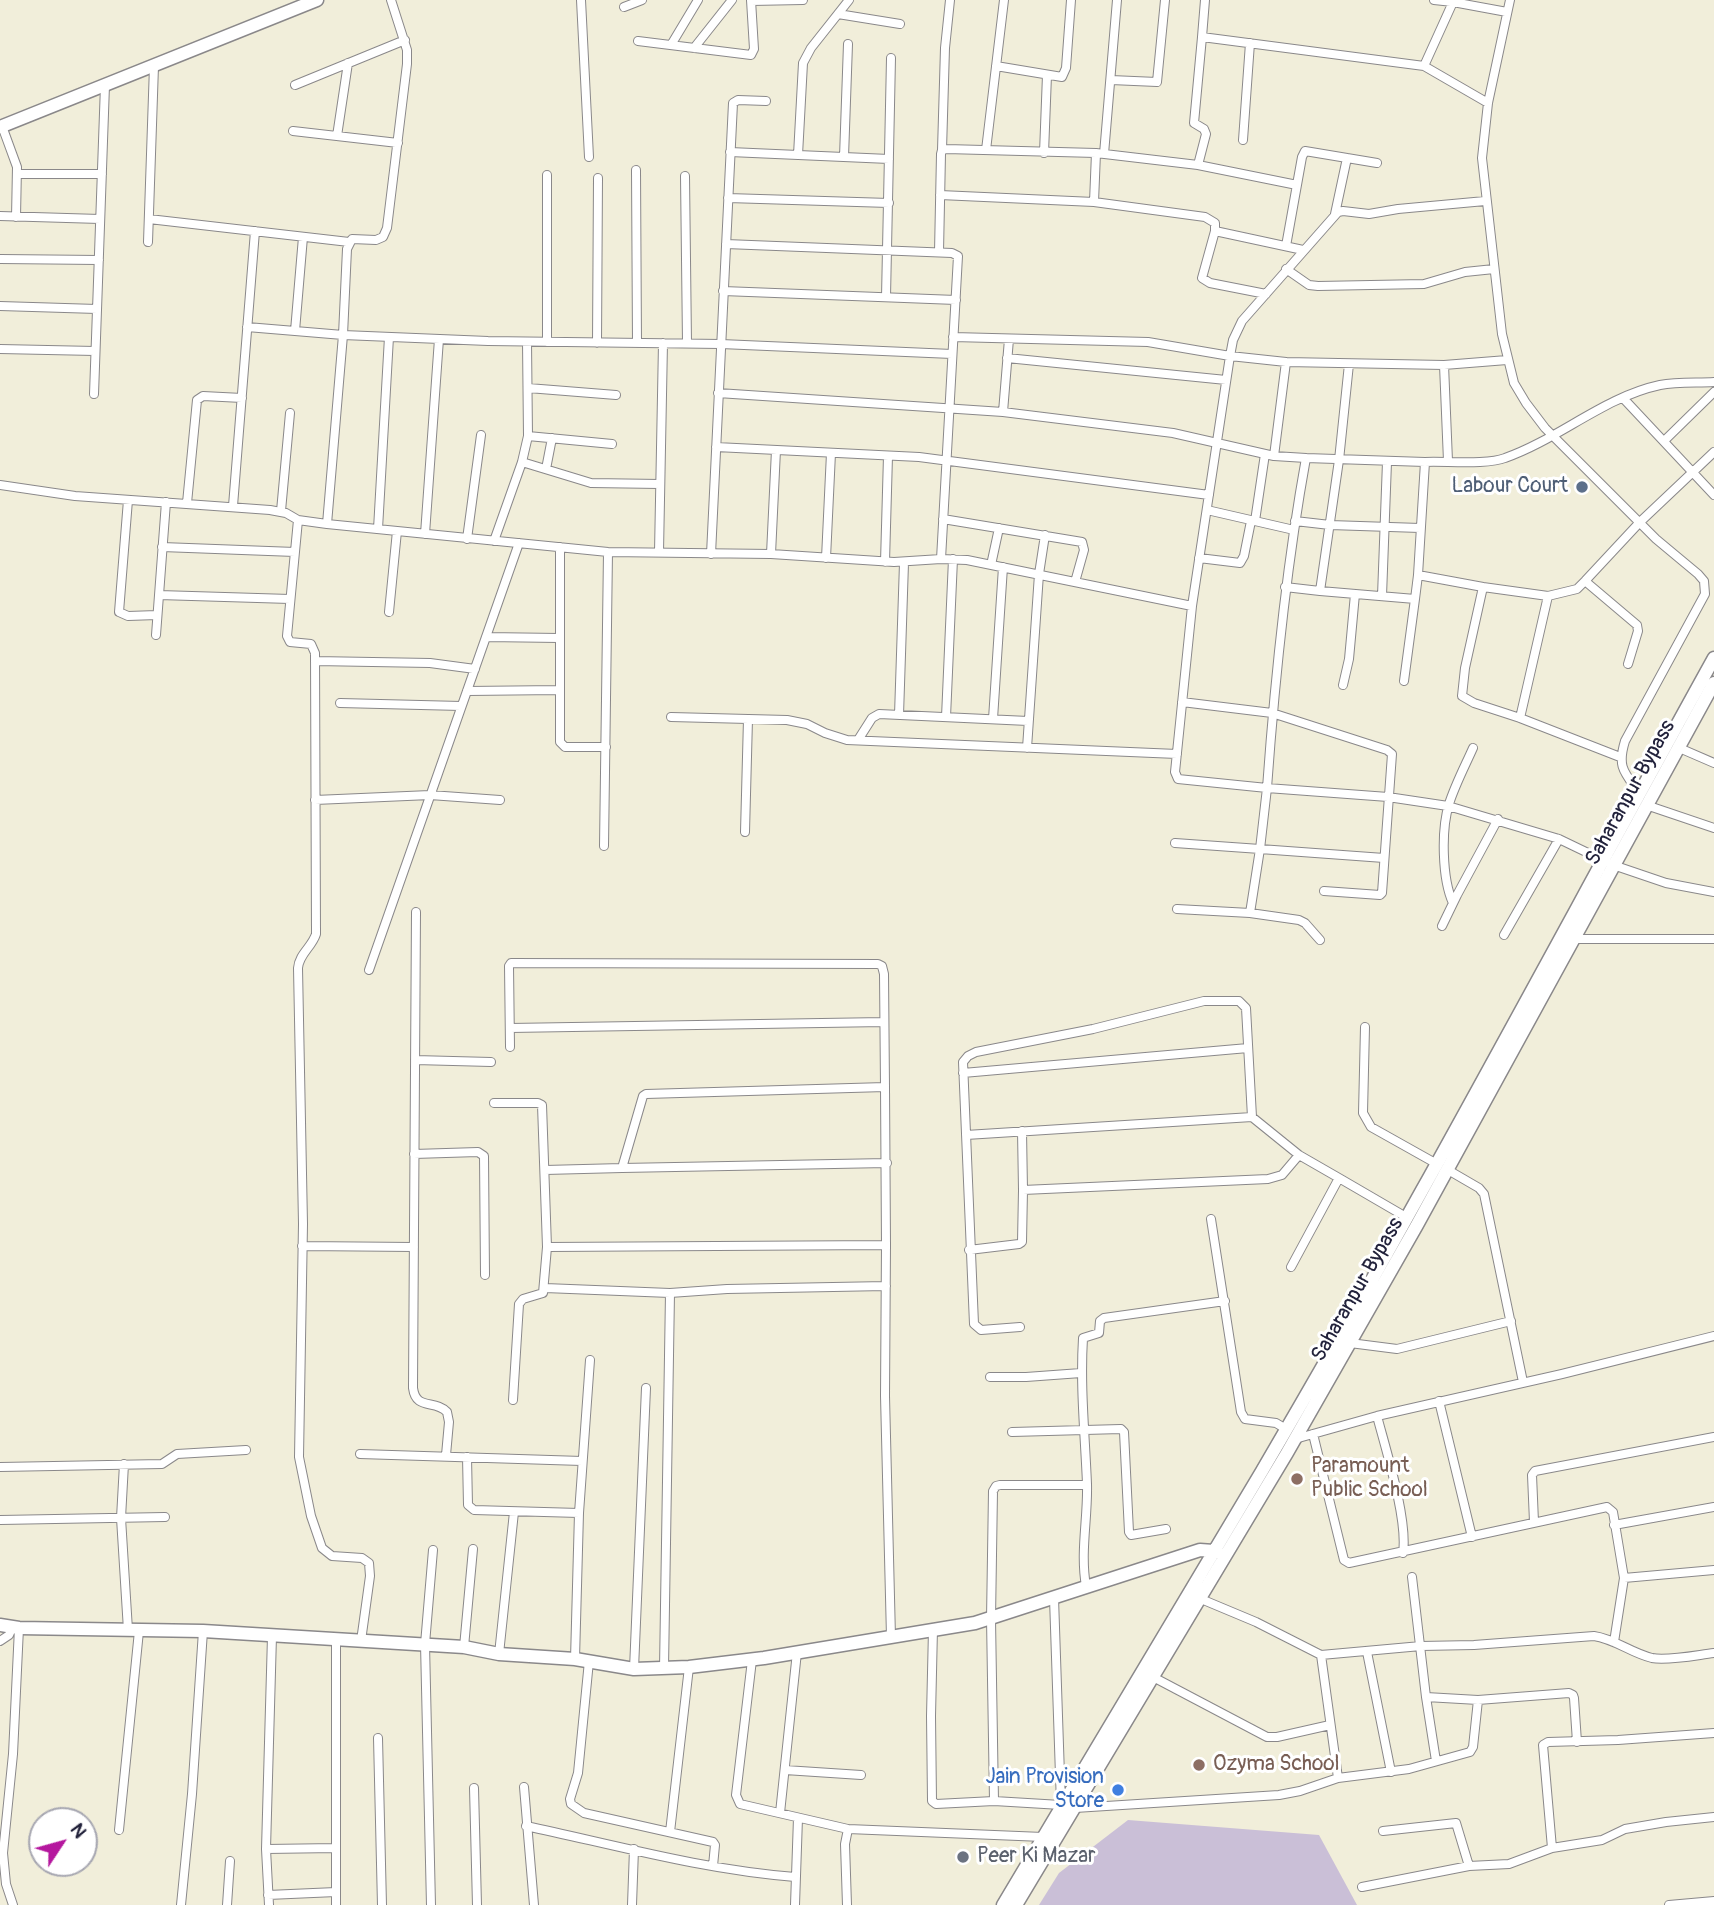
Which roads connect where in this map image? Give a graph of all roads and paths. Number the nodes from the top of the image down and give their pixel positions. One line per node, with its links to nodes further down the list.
1 (391, 0): 24 (street)
2 (581, 0): 52 (street)
3 (642, 0): 19 (street)
4 (698, 0): 28 (street)
5 (732, 0): 29 (street)
6 (751, 0): 7 (street); 29 (street)
7 (803, 0)
8 (849, 0): 21 (street)
9 (950, 0): 46 (street)
10 (1004, 0): 34 (street)
11 (1071, 0): 35 (street)
12 (1117, 0): 36 (street)
13 (1165, 0): 36 (street)
14 (1205, 0): 23 (street)
15 (1434, 0): 18 (street)
16 (1510, 0): 20 (street)
17 (311, 1): 33 (main road)
18 (1453, 2): 20 (street); 32 (street)
19 (624, 7)
20 (1507, 12): 40 (street)
21 (838, 14): 22 (street); 51 (street)
22 (900, 24)
23 (1202, 37): 26 (street); 57 (street)
24 (405, 40): 31 (street); 45 (street)
25 (638, 41): 28 (street)
26 (1250, 43): 32 (street); 44 (street)
27 (848, 44): 53 (street)
28 (671, 45): 29 (street)
29 (694, 48)
30 (891, 58): 55 (street)
31 (348, 64): 38 (street); 43 (street)
32 (1424, 65): 40 (street)
33 (154, 66): 37 (main road); 74 (street)
34 (996, 66): 35 (street); 47 (street)
35 (1047, 75): 49 (street)
36 (1111, 80): 50 (street)
37 (105, 85): 41 (main road); 60 (street)
38 (295, 85)
39 (766, 101): 48 (street)
40 (1488, 103): 67 (street)
41 (1, 127): 59 (street)
42 (293, 131): 43 (street)
43 (337, 136): 45 (street)
44 (1243, 139)
45 (398, 143): 79 (street)
46 (942, 150): 47 (street); 65 (street)
47 (986, 150): 49 (street)
48 (730, 152): 51 (street); 66 (street)
49 (1044, 152): 50 (street)
50 (1100, 154): 57 (street); 68 (street)
51 (799, 155): 53 (street)
52 (589, 157)
53 (844, 157): 55 (street)
54 (1347, 158): 56 (street); 64 (street); 70 (street)
55 (890, 159): 69 (street)
56 (1377, 163)
57 (1198, 165): 64 (street)
58 (636, 170): 105 (street)
59 (17, 174): 60 (street); 72 (street)
60 (102, 174): 73 (street)
61 (547, 175): 103 (street)
62 (685, 176): 107 (street)
63 (598, 178): 104 (street)
64 (1297, 185): 81 (street)
65 (940, 195): 68 (street); 84 (street)
66 (728, 198): 69 (street); 80 (street)
67 (1485, 201): 70 (street); 87 (street)
68 (1094, 202): 75 (street)
69 (889, 203): 82 (street)
70 (1335, 214): 83 (street)
71 (0, 216): 72 (street)
72 (16, 217): 73 (street)
73 (100, 219): 86 (street)
74 (149, 219): 76 (street); 78 (street)
75 (1215, 231): 81 (street); 90 (street)
76 (255, 232): 77 (street); 95 (street)
77 (303, 237): 79 (street); 96 (street)
78 (148, 242)
79 (349, 242): 97 (street)
80 (726, 244): 82 (street); 89 (street)
81 (1286, 246): 83 (street)
82 (888, 249): 84 (street); 91 (street)
83 (1303, 250): 88 (street)
84 (939, 252): 92 (street)
85 (0, 259): 86 (street)
86 (99, 260): 94 (street)
87 (1494, 269): 88 (street); 114 (street)
88 (1286, 270): 90 (street)
89 (723, 291): 91 (street); 108 (street)
90 (1265, 293): 112 (street)
91 (886, 298): 92 (street)
92 (956, 300): 99 (street)
93 (0, 306): 94 (street)
94 (97, 309): 110 (street)
95 (247, 327): 96 (street); 125 (street)
96 (295, 331): 97 (street)
97 (343, 335): 98 (street); 166 (street)
98 (389, 337): 100 (street); 172 (street)
99 (953, 337): 101 (street); 111 (street)
100 (439, 339): 102 (street); 174 (street)
101 (1009, 339): 112 (street); 113 (street)
102 (527, 342): 103 (street); 120 (street)
103 (547, 342): 104 (street)
104 (597, 343): 105 (street)
105 (637, 343): 106 (street)
106 (663, 343): 107 (street); 152 (street)
107 (687, 343): 108 (street)
108 (721, 344): 111 (street); 122 (street)
109 (0, 349): 110 (street)
110 (96, 351): 123 (street)
111 (952, 354): 127 (street)
112 (1230, 356): 115 (street); 118 (street)
113 (1007, 358): 118 (street); 128 (street)
114 (1507, 360): 117 (street); 132 (street)
115 (1286, 362): 116 (street); 141 (street)
116 (1349, 364): 117 (street); 144 (street)
117 (1444, 365): 146 (street)
118 (1226, 380): 135 (street)
119 (1714, 382): 126 (street)
120 (528, 388): 124 (street); 131 (street)
121 (1714, 392): 134 (street)
122 (718, 393): 127 (street); 137 (street)
123 (94, 394)
124 (616, 395)
125 (242, 398): 158 (street); 159 (street)
126 (1623, 398): 132 (street); 134 (street)
127 (948, 408): 128 (street); 145 (street)
128 (1003, 412): 135 (street)
129 (290, 413): 161 (street)
130 (481, 435): 176 (street)
131 (528, 436): 133 (street); 147 (street)
132 (1553, 436): 146 (street); 165 (street)
133 (552, 438): 136 (street); 150 (street)
134 (1665, 440): 151 (street)
135 (1217, 443): 141 (street); 154 (street)
136 (612, 444)
137 (716, 447): 138 (street); 184 (street)
138 (776, 450): 140 (street); 185 (street)
139 (1714, 452): 151 (street)
140 (831, 453): 142 (street); 186 (street)
141 (1270, 455): 143 (street); 164 (street)
142 (888, 456): 145 (street); 190 (street)
143 (1306, 458): 144 (street); 167 (street)
144 (1339, 460): 148 (street); 168 (street)
145 (946, 461): 154 (street); 162 (street)
146 (1448, 461): 149 (street)
147 (522, 462): 150 (street); 177 (street)
148 (1387, 462): 149 (street); 170 (street)
149 (1425, 462): 171 (street)
150 (546, 469): 152 (street)
151 (1693, 473): 155 (street); 165 (street)
152 (660, 484): 183 (street)
153 (0, 485): 156 (street)
154 (1209, 495): 160 (street)
155 (1714, 495)
156 (128, 500): 157 (street); 211 (street)
157 (166, 502): 158 (street); 179 (street)
158 (187, 503): 159 (street)
159 (233, 506): 161 (street)
160 (1207, 510): 164 (street); 187 (street)
161 (281, 511): 163 (street)
162 (943, 519): 169 (street); 188 (street)
163 (298, 520): 166 (street); 181 (street)
164 (1253, 521): 167 (street); 187 (street)
165 (1640, 522): 196 (street); 203 (street)
166 (327, 524): 172 (street)
167 (1294, 525): 168 (street); 199 (street)
168 (1330, 526): 170 (street); 201 (street)
169 (999, 527): 175 (street); 192 (street)
170 (1385, 528): 171 (street); 205 (street)
171 (1420, 528): 195 (street)
172 (378, 529): 173 (street)
173 (397, 531): 174 (street); 210 (street)
174 (425, 534): 176 (street)
175 (1045, 535): 194 (street); 197 (street)
176 (467, 538): 177 (street)
177 (494, 541): 178 (street)
178 (519, 543): 180 (street); 213 (street)
179 (162, 547): 181 (street); 204 (street)
180 (559, 547): 182 (street); 214 (street)
181 (295, 552): 207 (street)
182 (608, 552): 183 (street); 236 (street)
183 (659, 552): 184 (street)
184 (710, 554): 185 (street)
185 (771, 554): 186 (street)
186 (826, 558): 190 (street)
187 (1199, 558): 209 (street)
188 (941, 559): 189 (street); 191 (street)
189 (953, 559): 192 (street); 230 (street)
190 (885, 562): 191 (street)
191 (904, 563): 228 (street)
192 (991, 565): 193 (street)
193 (1003, 567): 194 (street); 233 (street)
194 (1039, 574): 197 (street); 234 (street)
195 (1418, 575): 200 (street); 208 (street)
196 (1586, 581): 206 (street); 217 (street)
197 (1075, 582): 209 (street)
198 (1714, 586): 203 (street)
199 (1285, 587): 201 (street); 227 (street)
200 (1483, 587): 206 (street); 231 (street)
201 (1320, 591): 202 (street)
202 (1355, 594): 205 (street); 221 (street)
203 (1705, 594): 241 (street)
204 (159, 595): 207 (street); 211 (street)
205 (1382, 596): 208 (street)
206 (1548, 596): 231 (street)
207 (290, 599): 216 (street)
208 (1415, 599): 219 (street)
209 (1192, 606): 224 (street)
210 (389, 612)
211 (157, 615): 212 (street)
212 (156, 635)
213 (486, 637): 214 (street); 218 (street)
214 (559, 638): 222 (street)
215 (1714, 657): 246 (main road)
216 (315, 661): 218 (street); 247 (street)
217 (1628, 664)
218 (475, 668): 223 (street)
219 (1404, 681)
220 (1714, 682): 237 (main road, Saharanpur Bypass)
221 (1343, 685)
222 (559, 690): 223 (street); 236 (street)
223 (467, 691): 226 (street)
224 (1182, 702): 227 (street); 240 (street)
225 (340, 703): 226 (street)
226 (461, 706): 244 (street)
227 (1272, 713): 243 (street); 245 (street)
228 (899, 715): 230 (street); 235 (street)
229 (671, 717): 232 (street)
230 (946, 717): 233 (street)
231 (1520, 718): 241 (street)
232 (748, 719): 235 (street); 252 (street)
233 (993, 719): 234 (street)
234 (1028, 721): 238 (street)
235 (858, 740): 238 (street)
236 (606, 747): 255 (street)
237 (1677, 747): 242 (street); 246 (main road, Saharanpur Bypass)
238 (1027, 748): 240 (street)
239 (1473, 748): 249 (street)
240 (1177, 754): 243 (street)
241 (1620, 757): 246 (street)
242 (1714, 763)
243 (1267, 788): 245 (street); 256 (street)
244 (430, 795): 247 (street); 248 (street); 270 (street)
245 (1388, 797): 249 (street); 257 (street)
246 (1642, 799): 251 (street); 258 (main road, Saharanpur Bypass)
247 (315, 800): 296 (street)
248 (500, 800)
249 (1448, 806): 250 (street); 261 (street)
250 (1498, 820): 253 (street); 261 (street)
251 (1714, 828)
252 (745, 832)
253 (1559, 839): 258 (street); 266 (street)
254 (1175, 843): 256 (street)
255 (604, 846)
256 (1260, 849): 257 (street); 264 (street)
257 (1384, 858): 259 (street)
258 (1608, 862): 260 (street); 267 (main road, Saharanpur Bypass); 287 (main road)
259 (1324, 891)
260 (1714, 892)
261 (1453, 903): 265 (street)
262 (1177, 909): 264 (street)
263 (416, 912): 276 (street)
264 (1250, 913): 269 (street)
265 (1442, 926)
266 (1504, 935)
267 (1574, 939): 268 (street); 287 (main road, Saharanpur Bypass)
268 (1714, 939)
269 (1320, 940)
270 (369, 970)
271 (884, 1022): 273 (street); 273 (street); 279 (street)
272 (1365, 1027): 287 (street)
273 (510, 1028): 274 (street)
274 (510, 1047)
275 (1248, 1048): 278 (street); 278 (street); 281 (street)
276 (415, 1060): 277 (street); 284 (street)
277 (491, 1062)
278 (963, 1073): 283 (street)
279 (885, 1087): 286 (street); 288 (street)
280 (494, 1103): 289 (street)
281 (1252, 1117): 282 (street); 285 (street)
282 (1022, 1131): 283 (street); 291 (street)
283 (966, 1135): 299 (street)
284 (414, 1154): 297 (street); 301 (street)
285 (1299, 1155): 290 (street); 291 (street)
286 (887, 1163): 288 (street); 295 (street)
287 (1442, 1167): 292 (main road, Saharanpur Bypass); 306 (street)
288 (622, 1168): 289 (street)
289 (545, 1170): 298 (street)
290 (1339, 1178): 293 (street); 300 (street)
291 (1023, 1190): 299 (street)
292 (1425, 1197): 293 (main road); 309 (main road, Saharanpur Bypass)
293 (1406, 1217): 320 (main road)
294 (1211, 1219): 305 (street)
295 (886, 1245): 298 (street); 302 (street)
296 (302, 1246): 297 (street); 360 (street)
297 (414, 1247): 325 (street)
298 (547, 1247): 303 (street)
299 (969, 1250): 307 (street)
300 (1291, 1267)
301 (485, 1275)
302 (886, 1286): 304 (street); 357 (street)
303 (545, 1288): 304 (street); 315 (street)
304 (670, 1293): 373 (street)
305 (1225, 1301): 311 (street); 320 (street)
306 (1511, 1321): 309 (street); 313 (street)
307 (1020, 1327)
308 (1714, 1336): 313 (street)
309 (1350, 1343): 320 (main road, Saharanpur Bypass)
310 (590, 1360): 327 (street)
311 (1081, 1373): 312 (street); 318 (street)
312 (990, 1377)
313 (1523, 1382): 316 (street)
314 (646, 1388): 374 (street)
315 (513, 1400)
316 (1439, 1401): 317 (street); 340 (street)
317 (1377, 1416): 321 (street); 343 (street)
318 (1083, 1430): 319 (street); 330 (street); 339 (street)
319 (1012, 1432)
320 (1288, 1433): 321 (street); 344 (main road, Saharanpur Bypass)
321 (1312, 1434): 343 (street)
322 (1714, 1437): 337 (street)
323 (246, 1450): 328 (street)
324 (360, 1454): 325 (street)
325 (446, 1455): 326 (street)
326 (467, 1457): 327 (street); 332 (street)
327 (582, 1461): 333 (street)
328 (124, 1464): 329 (street); 335 (street)
329 (0, 1466)
330 (1087, 1485): 348 (street); 351 (street)
331 (1714, 1507): 338 (street)
332 (514, 1512): 333 (street); 368 (street)
333 (579, 1513): 370 (street)
334 (165, 1517): 335 (street)
335 (121, 1518): 336 (street); 354 (street)
336 (0, 1521)
337 (1534, 1522): 338 (street); 340 (street)
338 (1614, 1525): 347 (street)
339 (1166, 1529)
340 (1472, 1537): 343 (street)
341 (473, 1549): 364 (street)
342 (433, 1550): 362 (street)
343 (1403, 1553)
344 (1219, 1554): 348 (main road); 350 (main road, Saharanpur Bypass); 390 (main road)
345 (1714, 1570): 347 (street)
346 (1412, 1577): 363 (street)
347 (1624, 1578): 361 (street)
348 (1086, 1586): 349 (main road)
349 (1054, 1598): 351 (main road); 390 (street)
350 (1201, 1599): 369 (street); 375 (main road, Saharanpur Bypass)
351 (991, 1619): 353 (main road); 389 (street)
352 (11, 1626): 354 (main road); 359 (street); 411 (street)
353 (933, 1629): 357 (main road); 389 (street)
354 (133, 1630): 355 (main road); 397 (street)
355 (203, 1631): 356 (main road); 416 (street)
356 (272, 1636): 358 (main road); 403 (street)
357 (891, 1637): 366 (main road)
358 (336, 1640): 360 (main road); 401 (street)
359 (0, 1641)
360 (360, 1642): 362 (main road)
361 (1614, 1642): 363 (street); 367 (street)
362 (425, 1644): 364 (main road); 421 (street)
363 (1421, 1646): 365 (street); 376 (street)
364 (464, 1647): 368 (main road)
365 (1367, 1652): 369 (street); 384 (street)
366 (797, 1653): 371 (main road); 383 (street)
367 (1714, 1653)
368 (499, 1654): 370 (main road)
369 (1321, 1655): 378 (street)
370 (582, 1660): 374 (main road); 399 (street)
371 (752, 1660): 372 (main road); 392 (street)
372 (689, 1667): 373 (main road); 399 (street)
373 (664, 1668): 374 (main road)
374 (634, 1669)
375 (1153, 1677): 378 (street); 391 (main road, Saharanpur Bypass)
376 (1426, 1697): 377 (street); 382 (street)
377 (1478, 1700): 381 (street); 382 (street)
378 (1330, 1725): 386 (street)
379 (1714, 1733): 381 (street)
380 (379, 1738): 420 (street)
381 (1577, 1742): 402 (street)
382 (1436, 1761): 384 (street)
383 (785, 1770): 385 (street); 392 (street)
384 (1391, 1772): 386 (street)
385 (862, 1775)
386 (1338, 1778): 391 (street)
387 (524, 1787): 395 (street)
388 (474, 1788): 422 (street)
389 (994, 1801): 390 (street)
390 (1061, 1804): 400 (main road)
391 (1075, 1808): 428 (main road, Saharanpur Bypass)
392 (780, 1813): 394 (street)
393 (1714, 1817): 402 (street)
394 (797, 1818): 396 (street); 408 (street)
395 (526, 1826): 404 (street); 423 (street)
396 (848, 1829): 400 (street); 426 (street)
397 (119, 1830)
398 (1383, 1831): 407 (street)
399 (670, 1832): 406 (street)
400 (1043, 1837): 427 (main road)
401 (336, 1847): 403 (street); 410 (street)
402 (1552, 1848): 407 (street)
403 (266, 1849): 412 (street)
404 (634, 1849): 406 (street); 424 (street)
405 (230, 1861): 417 (street)
406 (713, 1866): 408 (street)
407 (1469, 1866): 409 (street)
408 (795, 1877): 425 (street)
409 (1362, 1887)
410 (336, 1892): 412 (street); 419 (street)
411 (5, 1893): 415 (street)
412 (268, 1895): 418 (street)
413 (1714, 1901): 414 (street)
414 (1694, 1904): 429 (street)
415 (13, 1905)
416 (181, 1905)
417 (227, 1905)
418 (269, 1905)
419 (336, 1905)
420 (382, 1905)
421 (431, 1905)
422 (477, 1905)
423 (534, 1905)
424 (632, 1905)
425 (795, 1905)
426 (847, 1905)
427 (1003, 1905)
428 (1016, 1905)
429 (1669, 1905)

